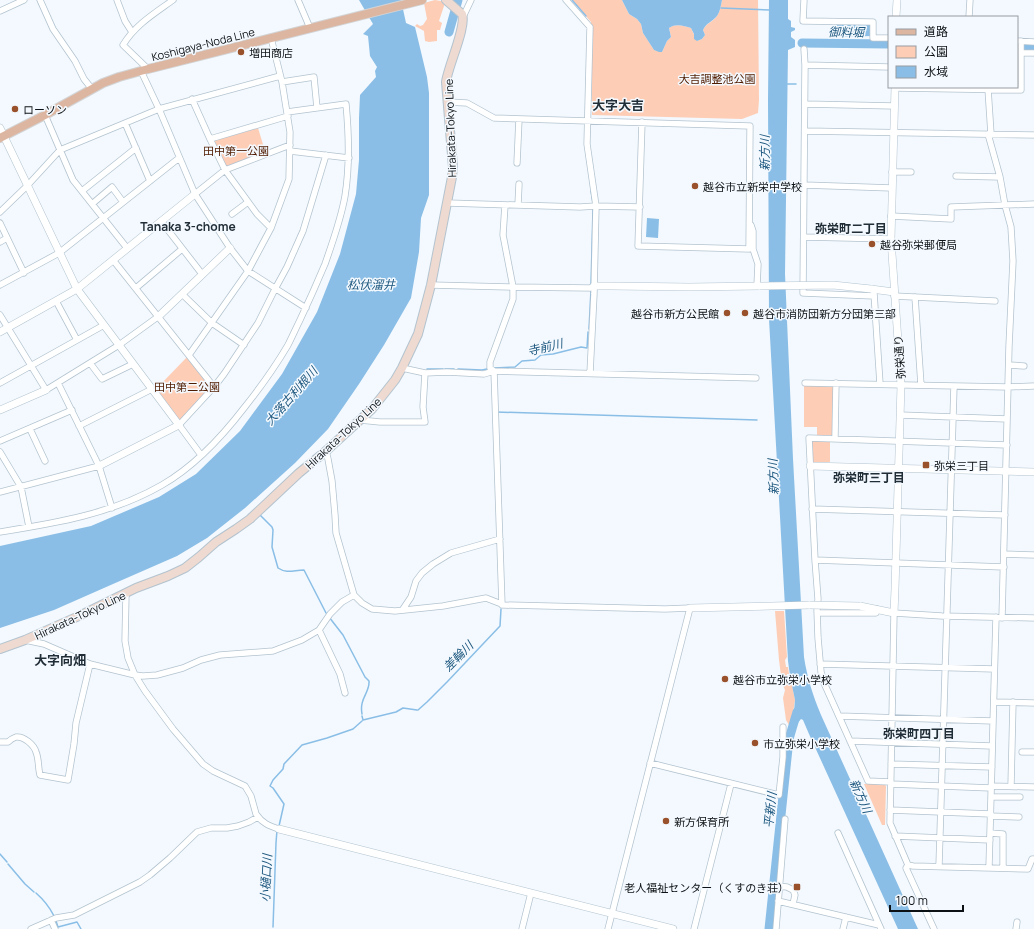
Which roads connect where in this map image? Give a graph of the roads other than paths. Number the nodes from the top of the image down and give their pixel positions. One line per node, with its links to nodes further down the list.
1 (24, 0): 13 (street)
2 (40, 0): 32 (street)
3 (117, 0): 18 (street)
4 (173, 0): 18 (street)
5 (298, 0): 17 (street)
6 (422, 0): 17 (main road, Koshigaya-Noda Line)
7 (472, 0): 16 (street)
8 (566, 0): 42 (street)
9 (804, 0): 20 (street)
10 (897, 0): 14 (street)
11 (970, 0): 15 (street)
12 (449, 2): 16 (main road)
13 (0, 11)
14 (896, 16)
15 (969, 16)
16 (464, 17): 34 (main road, Hirakata-Tokyo Line)
17 (310, 28): 19 (main road, Koshigaya-Noda Line)
18 (132, 32): 28 (street)
19 (271, 38): 28 (main road, Koshigaya-Noda Line); 29 (street)
20 (888, 38)
21 (1020, 42): 22 (street); 24 (street)
22 (1034, 42)
23 (804, 49): 26 (street)
24 (1021, 52): 25 (street); 31 (street)
25 (1034, 53)
26 (805, 65): 27 (street); 35 (street)
27 (888, 67)
28 (144, 70): 32 (main road, Koshigaya-Noda Line); 37 (street)
29 (281, 79): 33 (street); 38 (street); 39 (street)
30 (895, 88): 31 (street); 36 (street, 弥栄通り)
31 (988, 89): 48 (street)
32 (92, 90): 40 (main road, Koshigaya-Noda Line)
33 (192, 99): 37 (street); 51 (street)
34 (448, 102): 41 (street); 73 (main road, Hirakata-Tokyo Line)
35 (805, 104): 36 (street); 46 (street)
36 (894, 106): 47 (street, 弥栄通り)
37 (159, 108): 44 (street); 56 (street)
38 (317, 108): 39 (street); 57 (street)
39 (288, 114): 51 (street); 53 (street)
40 (45, 115): 50 (main road, Koshigaya-Noda Line); 54 (street)
41 (520, 119): 42 (street); 58 (street)
42 (588, 121): 43 (street); 79 (street)
43 (642, 122): 80 (street); 86 (street)
44 (125, 123): 52 (street); 54 (street)
45 (0, 128): 50 (street)
46 (805, 131): 47 (street); 66 (street)
47 (893, 132): 48 (street); 60 (street, 弥栄通り)
48 (989, 134): 49 (street); 63 (street)
49 (1034, 135)
50 (2, 137): 67 (street)
51 (210, 139): 59 (street)
52 (136, 148): 64 (street); 69 (street)
53 (290, 148): 55 (street); 59 (street); 88 (street)
54 (60, 150): 67 (street); 69 (street)
55 (326, 155): 57 (street); 109 (street)
56 (179, 158): 64 (street); 70 (street)
57 (349, 158): 116 (street)
58 (517, 163)
59 (225, 170): 70 (street); 72 (street)
60 (892, 172): 61 (street); 68 (street, 弥栄通り)
61 (911, 172)
62 (956, 176): 63 (street)
63 (1000, 177): 78 (street)
64 (150, 181): 71 (street)
65 (519, 184): 77 (street)
66 (804, 185): 68 (street); 89 (street)
67 (27, 186): 81 (street); 97 (street)
68 (892, 188): 83 (street, 弥栄通り)
69 (82, 191): 74 (street)
70 (195, 194): 85 (street); 95 (street)
71 (123, 202): 74 (street); 84 (street)
72 (248, 202): 82 (street); 88 (street)
73 (448, 203): 76 (street); 103 (main road, Hirakata-Tokyo Line)
74 (92, 204): 84 (street)
75 (1034, 204): 78 (street)
76 (505, 205): 77 (street); 107 (street)
77 (518, 205): 79 (street)
78 (1005, 205): 83 (street); 130 (street)
79 (596, 206): 80 (street); 104 (street)
80 (640, 207): 86 (street)
81 (0, 212)
82 (232, 214)
83 (891, 216): 92 (street, 弥栄通り)
84 (103, 218): 94 (street); 97 (street)
85 (161, 221): 94 (street); 96 (street)
86 (749, 221): 105 (street)
87 (0, 223): 90 (street)
88 (271, 228): 99 (street)
89 (804, 237): 92 (street); 110 (street)
90 (7, 238): 91 (street); 100 (street)
91 (0, 242)
92 (891, 242): 93 (street); 112 (street, 弥栄通り)
93 (934, 246)
94 (127, 248): 98 (street)
95 (230, 248): 99 (street); 101 (street)
96 (182, 249): 101 (street); 106 (street)
97 (59, 253): 100 (street); 108 (street)
98 (113, 260): 106 (street); 108 (street)
99 (248, 271): 109 (street); 119 (street)
100 (24, 273): 102 (street)
101 (202, 274): 111 (street)
102 (0, 285)
103 (431, 285): 107 (street); 132 (main road, Hirakata-Tokyo Line)
104 (594, 286): 105 (street); 107 (street); 135 (street)
105 (758, 286): 110 (street, bridge)
106 (136, 288): 118 (street)
107 (513, 288): 133 (street)
108 (77, 289): 114 (street); 120 (street)
109 (275, 289): 116 (street); 124 (street)
110 (873, 292): 112 (street); 141 (street)
111 (182, 294): 118 (street); 119 (street)
112 (894, 294): 113 (street); 142 (street, 弥栄通り)
113 (915, 297): 115 (street); 143 (street)
114 (56, 301): 121 (street); 123 (street)
115 (995, 301)
116 (306, 308): 166 (street)
117 (0, 315): 121 (street)
118 (158, 316): 125 (street); 126 (street)
119 (212, 323): 124 (street); 126 (street)
120 (104, 325): 123 (street); 125 (street)
121 (8, 328): 122 (street); 129 (street)
122 (0, 332)
123 (77, 340): 129 (street)
124 (244, 344): 146 (street)
125 (119, 345): 127 (street); 128 (street)
126 (189, 355): 146 (street)
127 (90, 363): 128 (street); 138 (street)
128 (133, 364): 148 (street)
129 (31, 365): 137 (street); 149 (street)
130 (1009, 365): 131 (street); 147 (street)
131 (1024, 366)
132 (402, 368): 134 (street); 155 (main road, Hirakata-Tokyo Line)
133 (494, 371): 134 (street); 135 (street); 183 (street)
134 (425, 373): 155 (street)
135 (590, 373): 136 (street)
136 (756, 378)
137 (0, 383)
138 (58, 383): 149 (street); 151 (street)
139 (805, 383): 140 (street)
140 (836, 383): 141 (street); 159 (street)
141 (880, 384): 142 (street)
142 (901, 385): 143 (street); 152 (street, 弥栄通り)
143 (921, 385): 144 (street)
144 (954, 386): 147 (street); 153 (street)
145 (1034, 386): 147 (street)
146 (214, 387): 156 (street)
147 (1008, 387): 154 (street)
148 (152, 389): 156 (street); 157 (street)
149 (46, 390): 150 (street)
150 (0, 410)
151 (72, 410): 157 (street); 158 (street)
152 (900, 415): 153 (street); 161 (street, 弥栄通り)
153 (953, 417): 154 (street); 162 (street)
154 (1007, 419): 163 (street)
155 (360, 420): 165 (main road, Hirakata-Tokyo Line)
156 (179, 425): 166 (street); 168 (street)
157 (79, 426): 168 (street)
158 (30, 429): 160 (street); 167 (street)
159 (835, 438): 161 (street); 169 (street)
160 (0, 441)
161 (899, 441): 162 (street); 170 (street, 弥栄通り)
162 (952, 443): 163 (street); 171 (street)
163 (1006, 445): 172 (street)
164 (0, 452): 174 (street)
165 (326, 452): 190 (main road, Hirakata-Tokyo Line); 191 (street)
166 (201, 455): 176 (street)
167 (45, 461)
168 (100, 466): 174 (street); 176 (street)
169 (810, 466): 170 (street); 177 (street)
170 (898, 468): 171 (street); 178 (street, 弥栄通り)
171 (951, 469): 172 (street); 179 (street)
172 (1006, 471): 173 (street); 180 (street)
173 (1034, 472)
174 (21, 486): 175 (street); 181 (street)
175 (0, 492)
176 (112, 508): 181 (street)
177 (812, 509): 178 (street); 186 (street)
178 (897, 512): 179 (street); 187 (street, 弥栄通り)
179 (950, 513): 180 (street); 188 (street)
180 (1005, 515): 184 (street)
181 (29, 527): 182 (street)
182 (0, 532)
183 (500, 539): 192 (street); 194 (street)
184 (1004, 554): 185 (street); 189 (street)
185 (1034, 554)
186 (815, 560): 187 (street); 196 (street)
187 (896, 563): 188 (street); 197 (street, 弥栄通り)
188 (949, 565): 189 (street); 198 (street)
189 (1004, 567): 199 (street)
190 (126, 594): 202 (main road, Hirakata-Tokyo Line); 209 (street)
191 (354, 595): 194 (street); 201 (street)
192 (502, 604): 193 (street); 194 (street)
193 (690, 608): 195 (street, bridge); 226 (street)
194 (403, 609)
195 (877, 609): 196 (street); 197 (street)
196 (818, 612): 205 (street)
197 (894, 613): 198 (street); 206 (street)
198 (946, 616): 199 (street); 207 (street)
199 (999, 618): 200 (street); 208 (street)
200 (1034, 618)
201 (319, 630): 209 (street); 210 (street)
202 (25, 640): 203 (main road, Hirakata-Tokyo Line); 204 (street)
203 (0, 649)
204 (90, 664): 209 (street); 220 (street)
205 (820, 664): 206 (street); 214 (street)
206 (893, 666): 207 (street); 215 (street)
207 (945, 667): 208 (street); 216 (street)
208 (994, 669): 211 (street)
209 (135, 675): 241 (street)
210 (345, 693)
211 (994, 702): 212 (street); 217 (street)
212 (1013, 702): 213 (street); 233 (street)
213 (1034, 703)
214 (838, 716): 215 (street); 219 (street)
215 (892, 717): 216 (street); 221 (street)
216 (944, 719): 217 (street); 222 (street)
217 (993, 720): 223 (street)
218 (784, 727): 231 (street)
219 (850, 741): 221 (street); 230 (street)
220 (0, 742)
221 (892, 743): 222 (street); 227 (street)
222 (942, 744): 223 (street); 228 (street)
223 (992, 746): 229 (street)
224 (1022, 752): 225 (street)
225 (1034, 752)
226 (650, 763): 231 (street); 258 (street)
227 (891, 764): 228 (street); 230 (street)
228 (942, 766): 229 (street); 232 (street)
229 (992, 767): 234 (street)
230 (891, 783): 232 (street); 238 (street)
231 (732, 784): 268 (street)
232 (941, 786): 234 (street); 239 (street)
233 (1011, 786): 234 (street); 235 (street)
234 (991, 787): 236 (street)
235 (1034, 787)
236 (991, 797): 237 (street); 240 (street)
237 (1020, 797)
238 (890, 810): 239 (street); 246 (street)
239 (940, 812): 240 (street); 248 (street)
240 (990, 815): 242 (street); 247 (street)
241 (258, 817): 244 (street); 260 (street)
242 (1019, 817)
243 (785, 819): 254 (street)
244 (279, 829): 255 (street)
245 (838, 833): 262 (street)
246 (895, 836): 248 (street); 250 (street)
247 (990, 836): 248 (street); 252 (street); 253 (street)
248 (939, 838): 251 (street)
249 (1034, 859): 253 (street)
250 (908, 865): 251 (street); 271 (street)
251 (939, 866): 252 (street)
252 (989, 867): 253 (street)
253 (1003, 868)
254 (779, 886): 256 (street); 257 (street)
255 (531, 893): 258 (street); 265 (street)
256 (778, 901): 257 (street); 269 (street)
257 (793, 904): 259 (street)
258 (612, 914): 266 (street); 267 (street)
259 (846, 917): 262 (street); 270 (street)
260 (51, 920): 263 (street); 264 (street)
261 (1017, 922): 272 (street)
262 (880, 927)
263 (31, 929)
264 (55, 929)
265 (522, 929)
266 (608, 929)
267 (673, 929)
268 (694, 929)
269 (776, 929)
270 (843, 929)
271 (934, 929)
272 (1016, 929)

